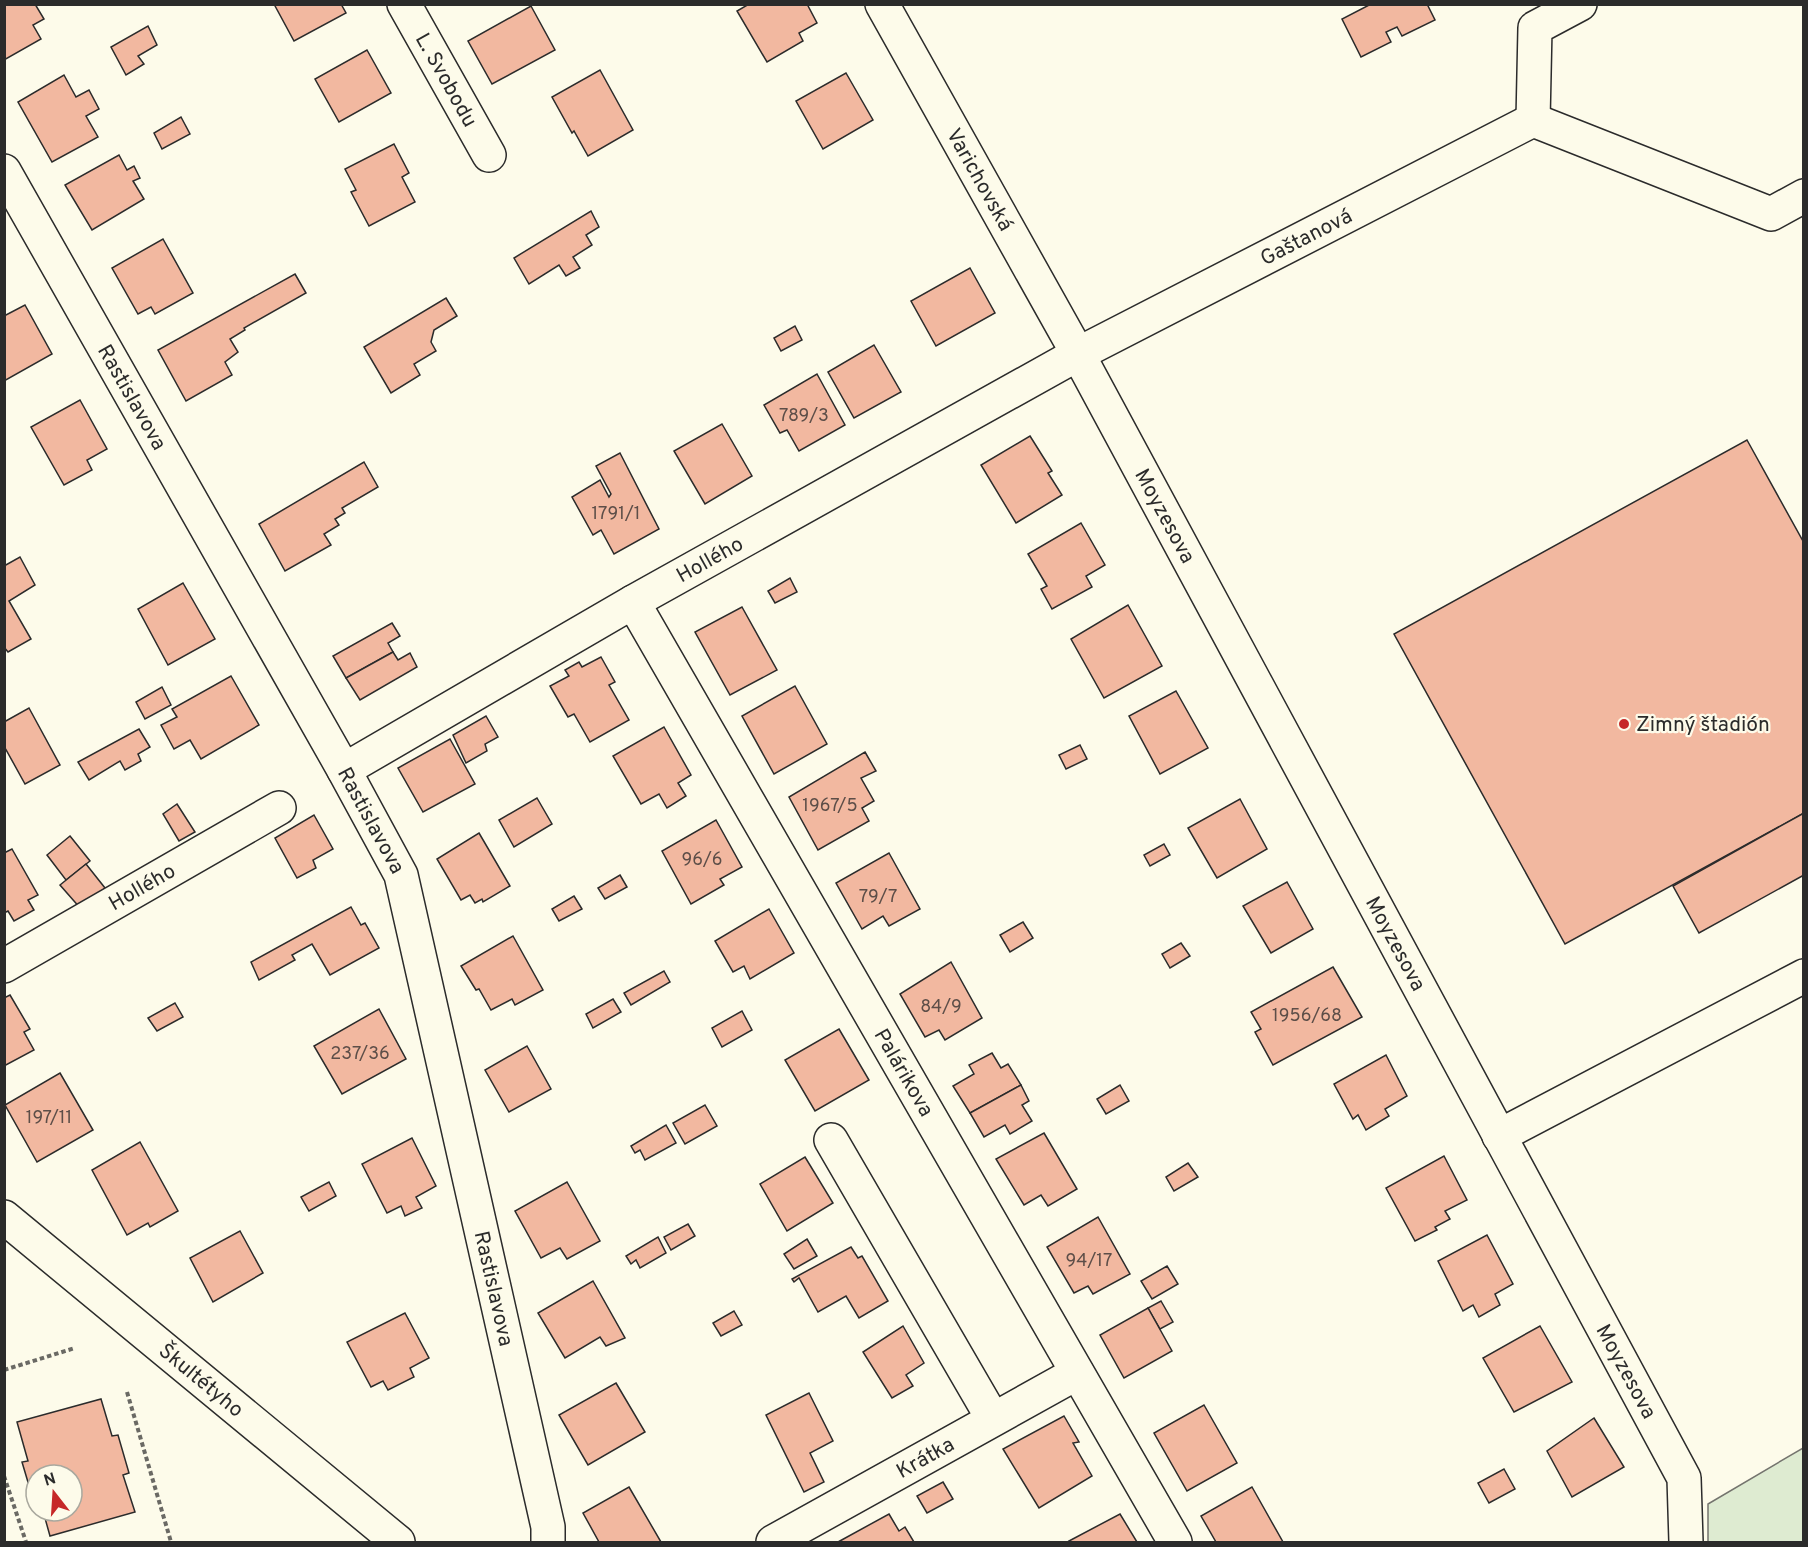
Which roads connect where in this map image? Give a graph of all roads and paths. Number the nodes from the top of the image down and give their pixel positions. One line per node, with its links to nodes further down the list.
1 (404, 4): 5 (street, L. Svobodu)
2 (882, 4): 8 (street, Varichovská)
3 (1580, 4): 4 (street)
4 (1533, 120): 7 (street); 8 (street, Gaštanová)
5 (489, 155)
6 (4, 171): 10 (street, Rastislavova)
7 (1803, 196)
8 (1078, 354): 9 (street, Hollého); 14 (street, Moyzesova)
9 (633, 602): 10 (street, Hollého); 19 (street, Palárikova)
10 (344, 770): 26 (street, Rastislavova)
11 (279, 808): 12 (street, Hollého)
12 (4, 966)
13 (1803, 976): 14 (street)
14 (1499, 1136): 29 (street, Moyzesova)
15 (831, 1140): 21 (street)
16 (4, 1217): 25 (street, Škultétyho)
17 (75, 1348): 18 (path)
18 (4, 1370)
19 (1077, 1373): 21 (street, Krátka); 28 (street, Palárikova)
20 (127, 1392): 24 (path)
21 (993, 1419): 27 (street, Krátka)
22 (4, 1476): 23 (path)
23 (26, 1542)
24 (171, 1542)
25 (398, 1542)
26 (548, 1542)
27 (773, 1542)
28 (1175, 1542)
29 (1686, 1542)

